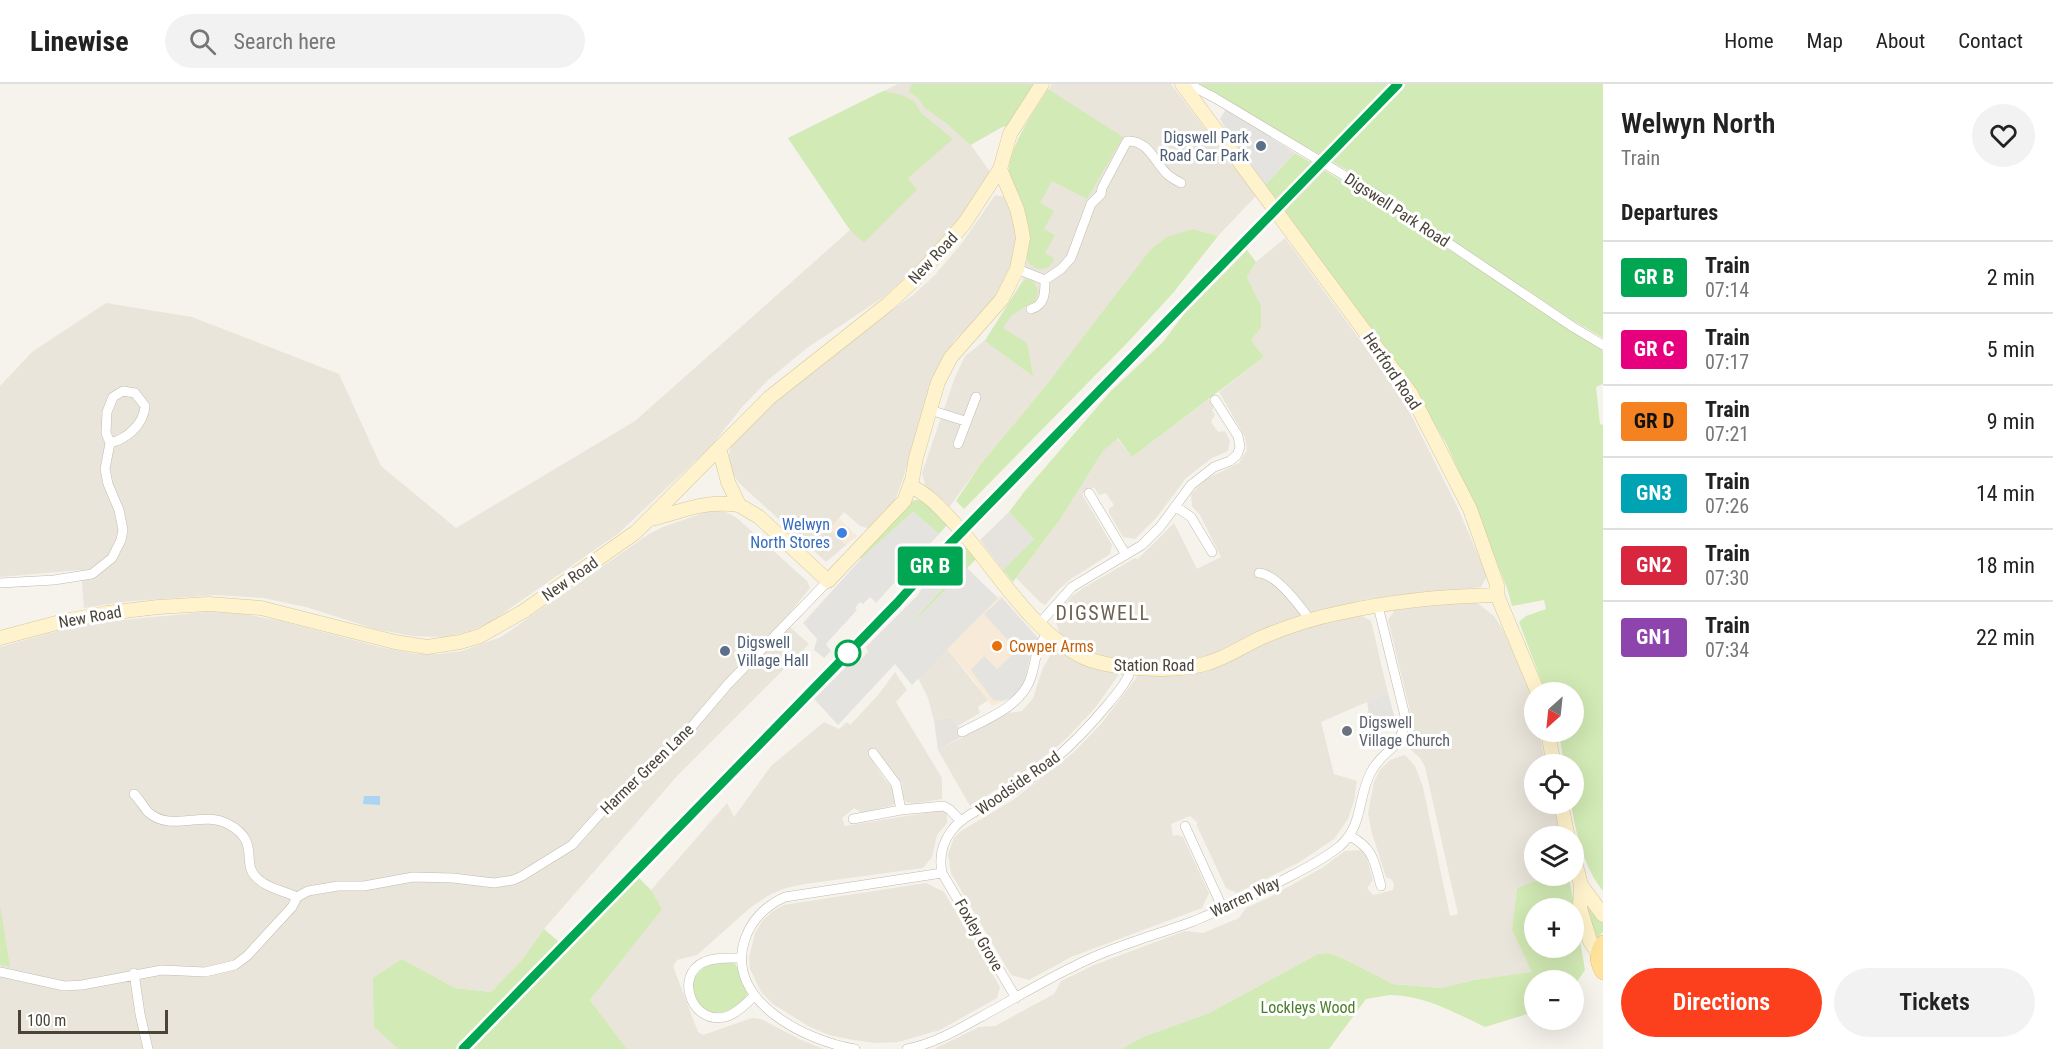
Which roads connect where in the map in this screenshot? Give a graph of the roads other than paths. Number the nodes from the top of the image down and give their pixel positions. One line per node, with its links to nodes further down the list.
1 (1042, 84): 3 (street)
2 (1184, 86): 8 (street, Digswell Park Road); 26 (street, Hertford Road)
3 (1000, 169): 5 (street, Harmer Green Lane); 15 (street, New Road)
4 (1181, 183): 6 (street)
5 (1017, 269): 6 (street); 11 (street, Harmer Green Lane)
6 (1044, 280): 7 (street)
7 (1031, 309)
8 (1603, 345)
9 (976, 397): 12 (street)
10 (1215, 400): 19 (street)
11 (930, 410): 12 (street); 16 (street, Harmer Green Lane)
12 (965, 421): 14 (street)
13 (110, 443): 13 (street); 25 (street)
14 (958, 444)
15 (719, 448): 18 (street); 20 (street, New Road)
16 (910, 486): 24 (street, Harmer Green Lane); 29 (street, Station Road)
17 (1089, 493): 22 (street)
18 (739, 505): 20 (street); 24 (street)
19 (1175, 506): 21 (street); 22 (street)
20 (650, 519): 30 (street, New Road)
21 (1212, 552)
22 (1126, 555): 29 (street)
23 (1259, 573): 28 (street)
24 (828, 582): 45 (street, Harmer Green Lane)
25 (0, 583)
26 (1497, 595): 27 (street, Station Road); 32 (street, Hertford Road)
27 (1378, 606): 28 (street, Station Road); 40 (street)
28 (1310, 620): 31 (street, Station Road)
29 (1043, 628): 31 (street, Station Road); 33 (street)
30 (0, 638)
31 (1132, 668): 38 (street, Woodside Road)
32 (1534, 682)
33 (962, 732)
34 (873, 753): 36 (street)
35 (134, 794): 45 (street)
36 (901, 810): 37 (street); 38 (street)
37 (853, 819)
38 (961, 821): 41 (street, Woodside Road)
39 (1185, 826): 46 (street)
40 (1350, 836): 42 (street); 46 (street, Warren Way)
41 (942, 873): 49 (street); 54 (street, Foxley Grove)
42 (1381, 886)
43 (1581, 886): 48 (street)
44 (1582, 886): 47 (street)
45 (297, 897): 52 (street)
46 (1223, 909): 54 (street, Warren Way)
47 (1603, 915)
48 (1601, 948): 51 (main road)
49 (741, 958): 53 (street); 53 (street)
50 (0, 972): 52 (street)
51 (1603, 972)
52 (134, 973): 55 (street)
53 (754, 996): 56 (street)
54 (1016, 998): 57 (street, Warren Way)
55 (148, 1049)
56 (855, 1049)
57 (907, 1049)

